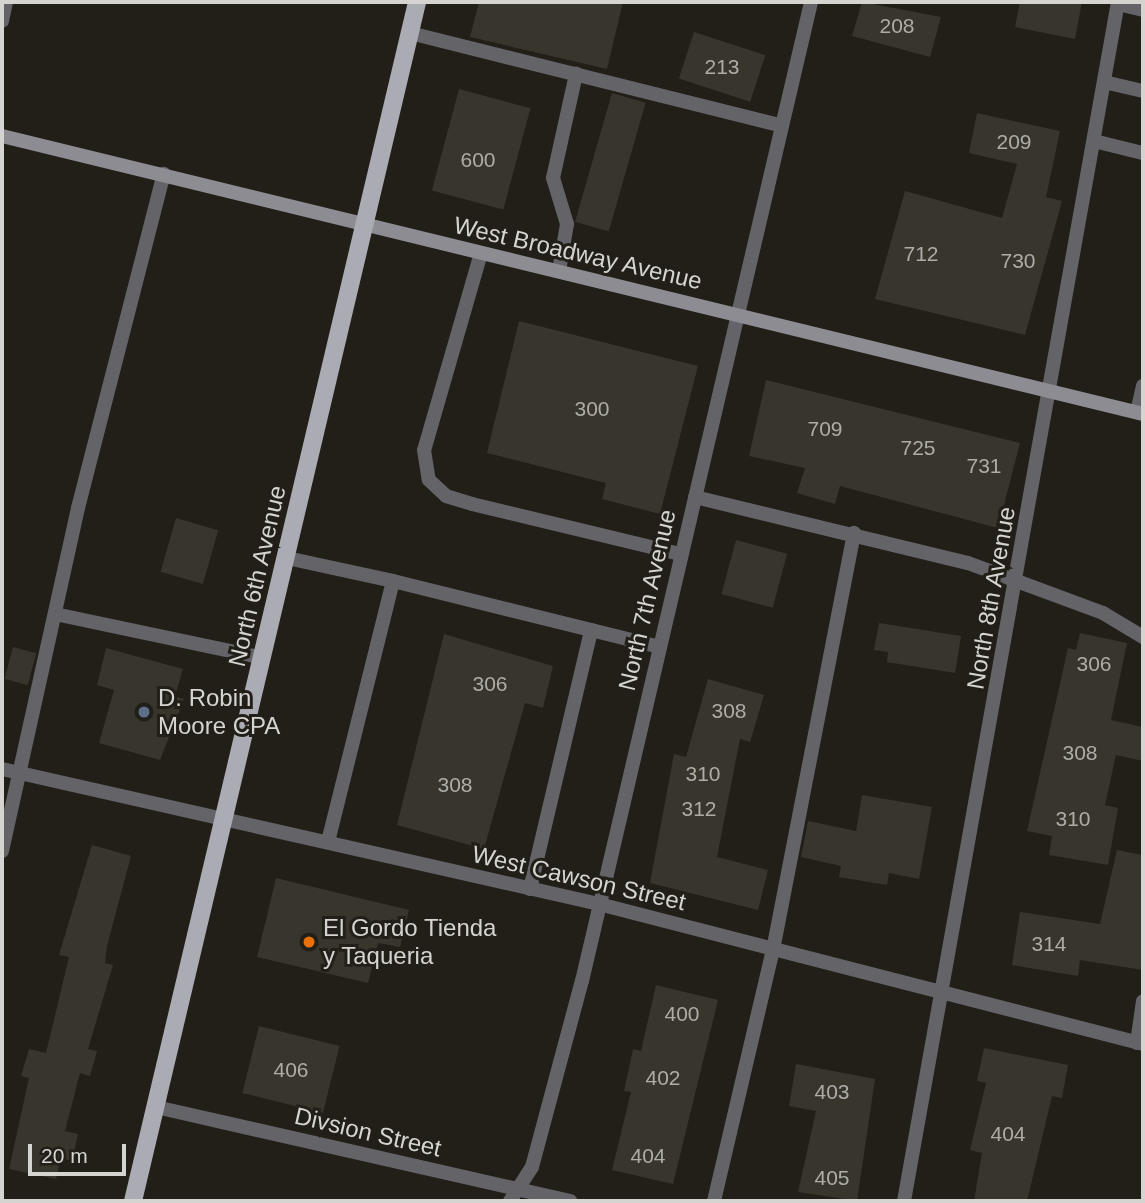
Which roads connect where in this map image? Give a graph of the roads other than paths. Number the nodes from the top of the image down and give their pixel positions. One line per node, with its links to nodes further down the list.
1 (6, 2): 6 (street)
2 (418, 2): 7 (main road, North 6th Avenue)
3 (811, 2): 11 (street, North 7th Avenue)
4 (1118, 3): 5 (street); 9 (street, North 8th Avenue)
5 (1143, 10)
6 (2, 21)
7 (410, 33): 8 (street); 16 (main road, North 6th Avenue)
8 (576, 74): 11 (street); 18 (street)
9 (1104, 82): 10 (street); 13 (street, North 8th Avenue)
10 (1143, 92)
11 (782, 125): 19 (street, North 7th Avenue)
12 (2, 136): 15 (main road, West Broadway Avenue)
13 (1094, 141): 14 (street); 21 (street, North 8th Avenue)
14 (1143, 153)
15 (164, 174): 16 (main road, West Broadway Avenue); 29 (street)
16 (366, 226): 17 (main road, West Broadway Avenue); 26 (main road, North 6th Avenue)
17 (481, 253): 18 (main road, West Broadway Avenue); 25 (street)
18 (559, 271): 19 (main road, West Broadway Avenue)
19 (739, 314): 21 (main road, West Broadway Avenue); 23 (street, North 7th Avenue)
20 (1143, 386): 22 (street)
21 (1050, 391): 22 (main road, West Broadway Avenue); 28 (street, North 8th Avenue)
22 (1140, 413)
23 (695, 497): 24 (street); 25 (street, North 7th Avenue)
24 (854, 533): 28 (street); 41 (street)
25 (681, 554): 32 (street, North 7th Avenue)
26 (287, 558): 27 (street); 33 (main road, North 6th Avenue)
27 (393, 581): 30 (street); 37 (street)
28 (1017, 581): 31 (street); 42 (street, North 8th Avenue)
29 (55, 614): 33 (street); 35 (street)
30 (591, 630): 32 (street); 39 (street)
31 (1143, 637)
32 (660, 647): 40 (street, North 7th Avenue)
33 (263, 658): 36 (main road, North 6th Avenue)
34 (2, 769): 35 (street, West Cawson Street)
35 (21, 774): 36 (street, West Cawson Street); 38 (street)
36 (225, 819): 37 (street, West Cawson Street); 45 (main road, North 6th Avenue)
37 (328, 842): 39 (street, West Cawson Street)
38 (2, 851)
39 (530, 889): 40 (street, West Cawson Street)
40 (599, 904): 41 (street, West Cawson Street); 46 (street, North 7th Avenue)
41 (773, 950): 42 (street, West Cawson Street); 49 (street)
42 (944, 992): 44 (street, West Cawson Street); 50 (street, North 8th Avenue)
43 (1143, 1001): 44 (street)
44 (1140, 1043)
45 (156, 1107): 46 (street, Divsion Street); 47 (main road, North 6th Avenue)
46 (514, 1196): 48 (street, Divsion Street)
47 (133, 1201)
48 (570, 1201)
49 (714, 1201)
50 (904, 1201)

